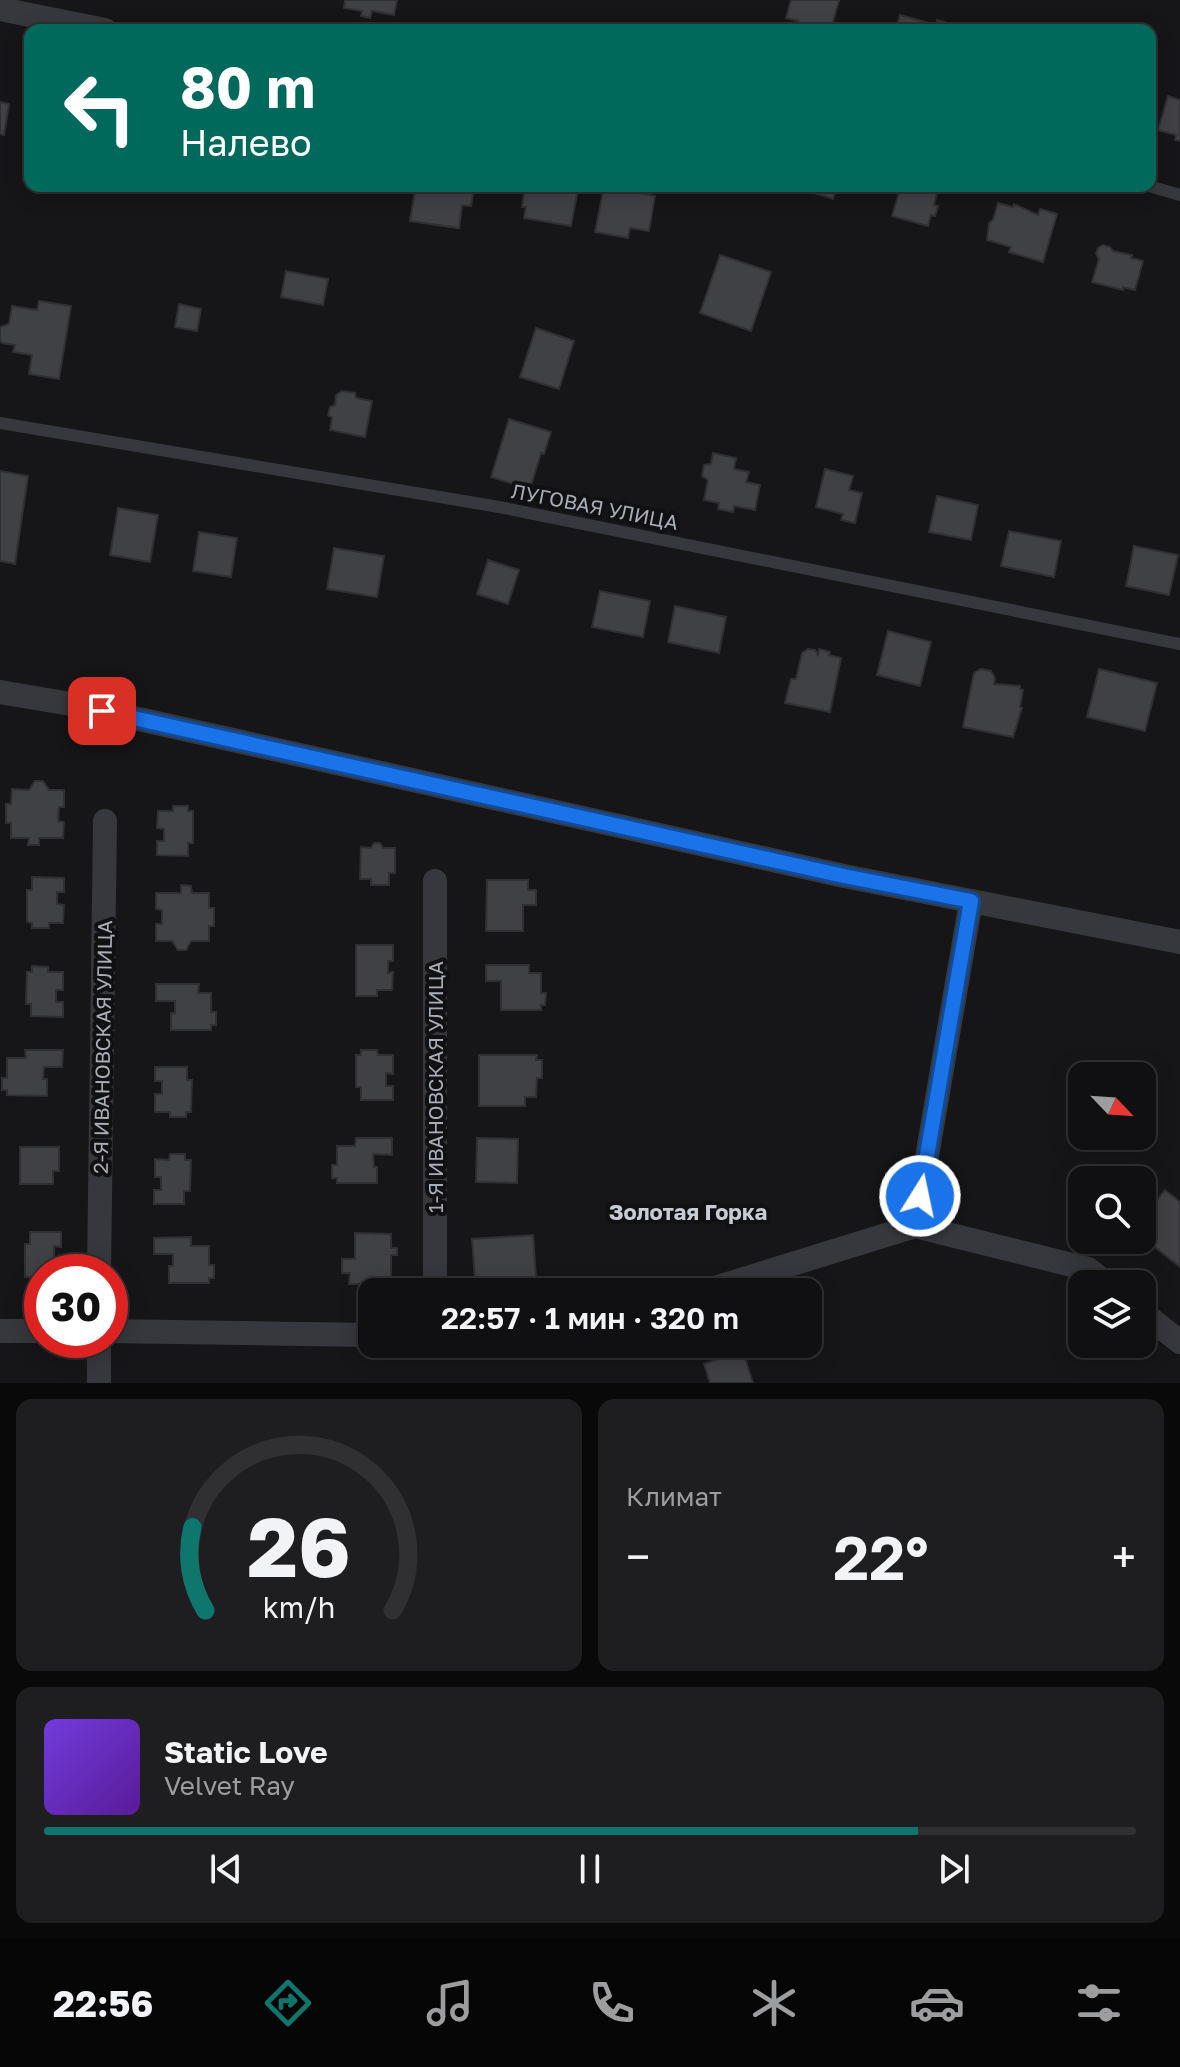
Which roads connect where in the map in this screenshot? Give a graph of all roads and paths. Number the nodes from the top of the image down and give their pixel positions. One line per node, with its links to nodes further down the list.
1 (0, 9): 2 (street)
2 (75, 24)
3 (1156, 188): 4 (lane)
4 (1180, 195)
5 (0, 423): 6 (lane, ЛУГОВАЯ УЛИЦА)
6 (1180, 644)
7 (0, 692): 10 (street)
8 (105, 821): 13 (street, 2-Я ИВАНОВСКАЯ УЛИЦА)
9 (435, 881): 15 (street, 1-Я ИВАНОВСКАЯ УЛИЦА)
10 (971, 901): 11 (street); 12 (street)
11 (1180, 942)
12 (915, 1226): 14 (street); 16 (street)
13 (99, 1254)
14 (1089, 1270)
15 (435, 1278)
16 (747, 1278)
17 (1156, 1323): 22 (street)
18 (0, 1331): 19 (street)
19 (24, 1331)
20 (128, 1331): 21 (street)
21 (358, 1335)
22 (1180, 1342)
23 (99, 1358): 24 (street)
24 (99, 1383)

